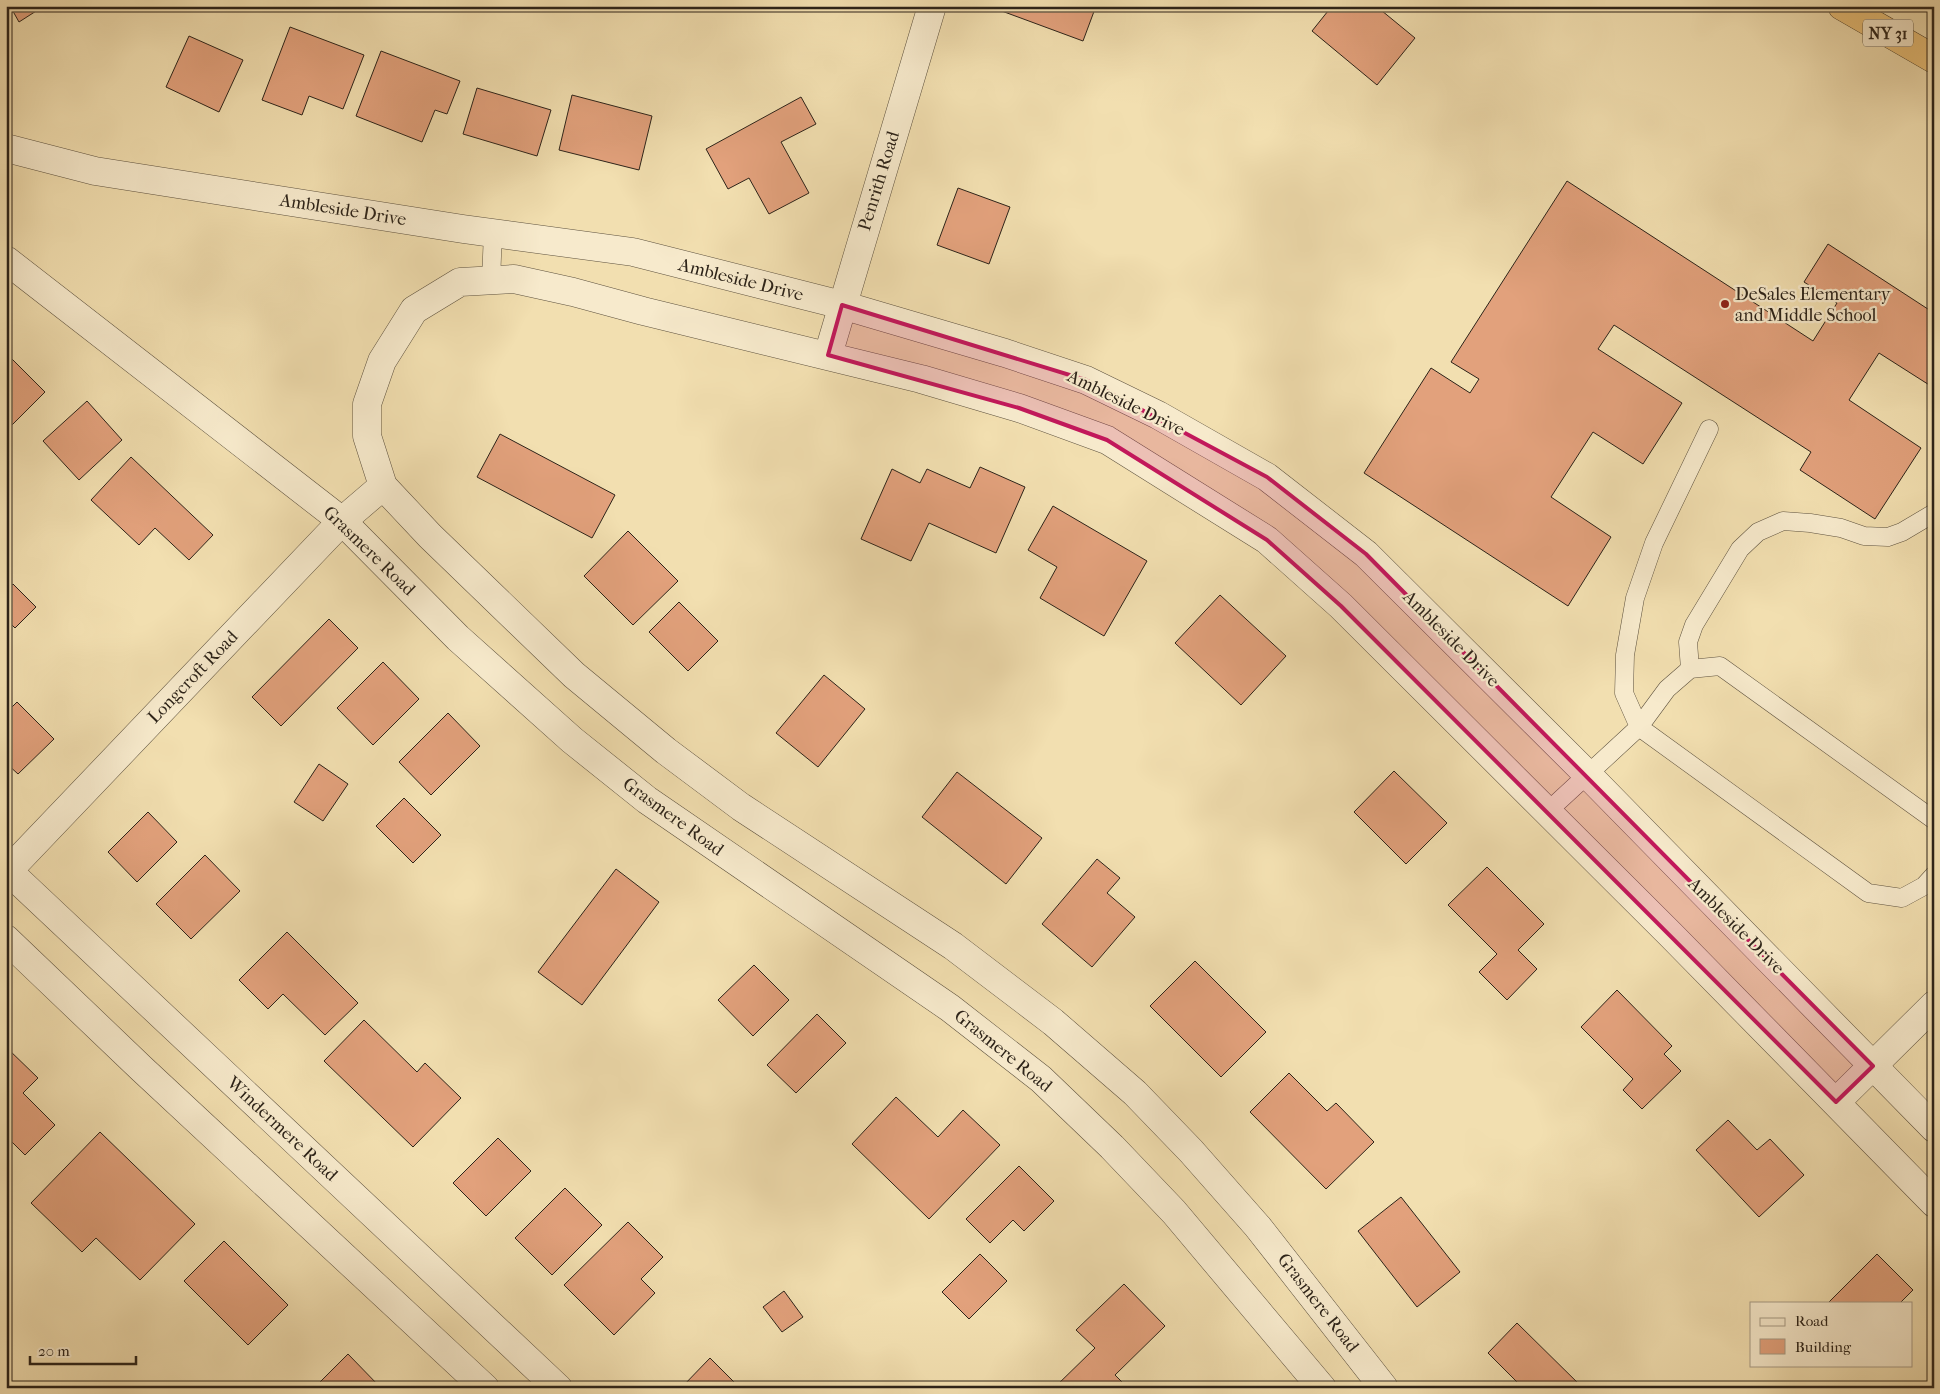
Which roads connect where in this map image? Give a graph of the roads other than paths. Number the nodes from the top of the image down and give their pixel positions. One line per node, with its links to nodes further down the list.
1 (932, 6): 8 (street, Penrith Road)
2 (1842, 6): 3 (highway, NY 31)
3 (1934, 59)
4 (6, 148): 5 (street, Ambleside Drive)
5 (493, 232): 7 (lane); 8 (street, Ambleside Drive)
6 (6, 260): 13 (street, Grasmere Road)
7 (491, 281): 9 (street); 11 (street)
8 (842, 305): 9 (street, Penrith Road); 16 (street, Ambleside Drive)
9 (828, 355): 17 (street)
10 (1709, 429): 15 (lane)
11 (384, 486): 13 (street, Longcroft Road); 30 (street, Grasmere Road)
12 (1934, 513): 14 (lane)
13 (342, 521): 19 (street, Longcroft Road); 29 (street, Grasmere Road)
14 (1690, 669): 15 (lane); 18 (lane)
15 (1639, 727): 16 (lane); 20 (lane)
16 (1587, 774): 17 (lane); 23 (street, Ambleside Drive)
17 (1547, 812): 24 (street)
18 (1934, 820)
19 (7, 871): 28 (street, Windermere Road)
20 (1934, 876)
21 (6, 939): 27 (street)
22 (1934, 1005): 23 (street)
23 (1873, 1066): 24 (street); 25 (street, Ambleside Drive)
24 (1836, 1102): 26 (street)
25 (1934, 1128)
26 (1934, 1202)
27 (485, 1388)
28 (558, 1388)
29 (1322, 1388)
30 (1384, 1388)

